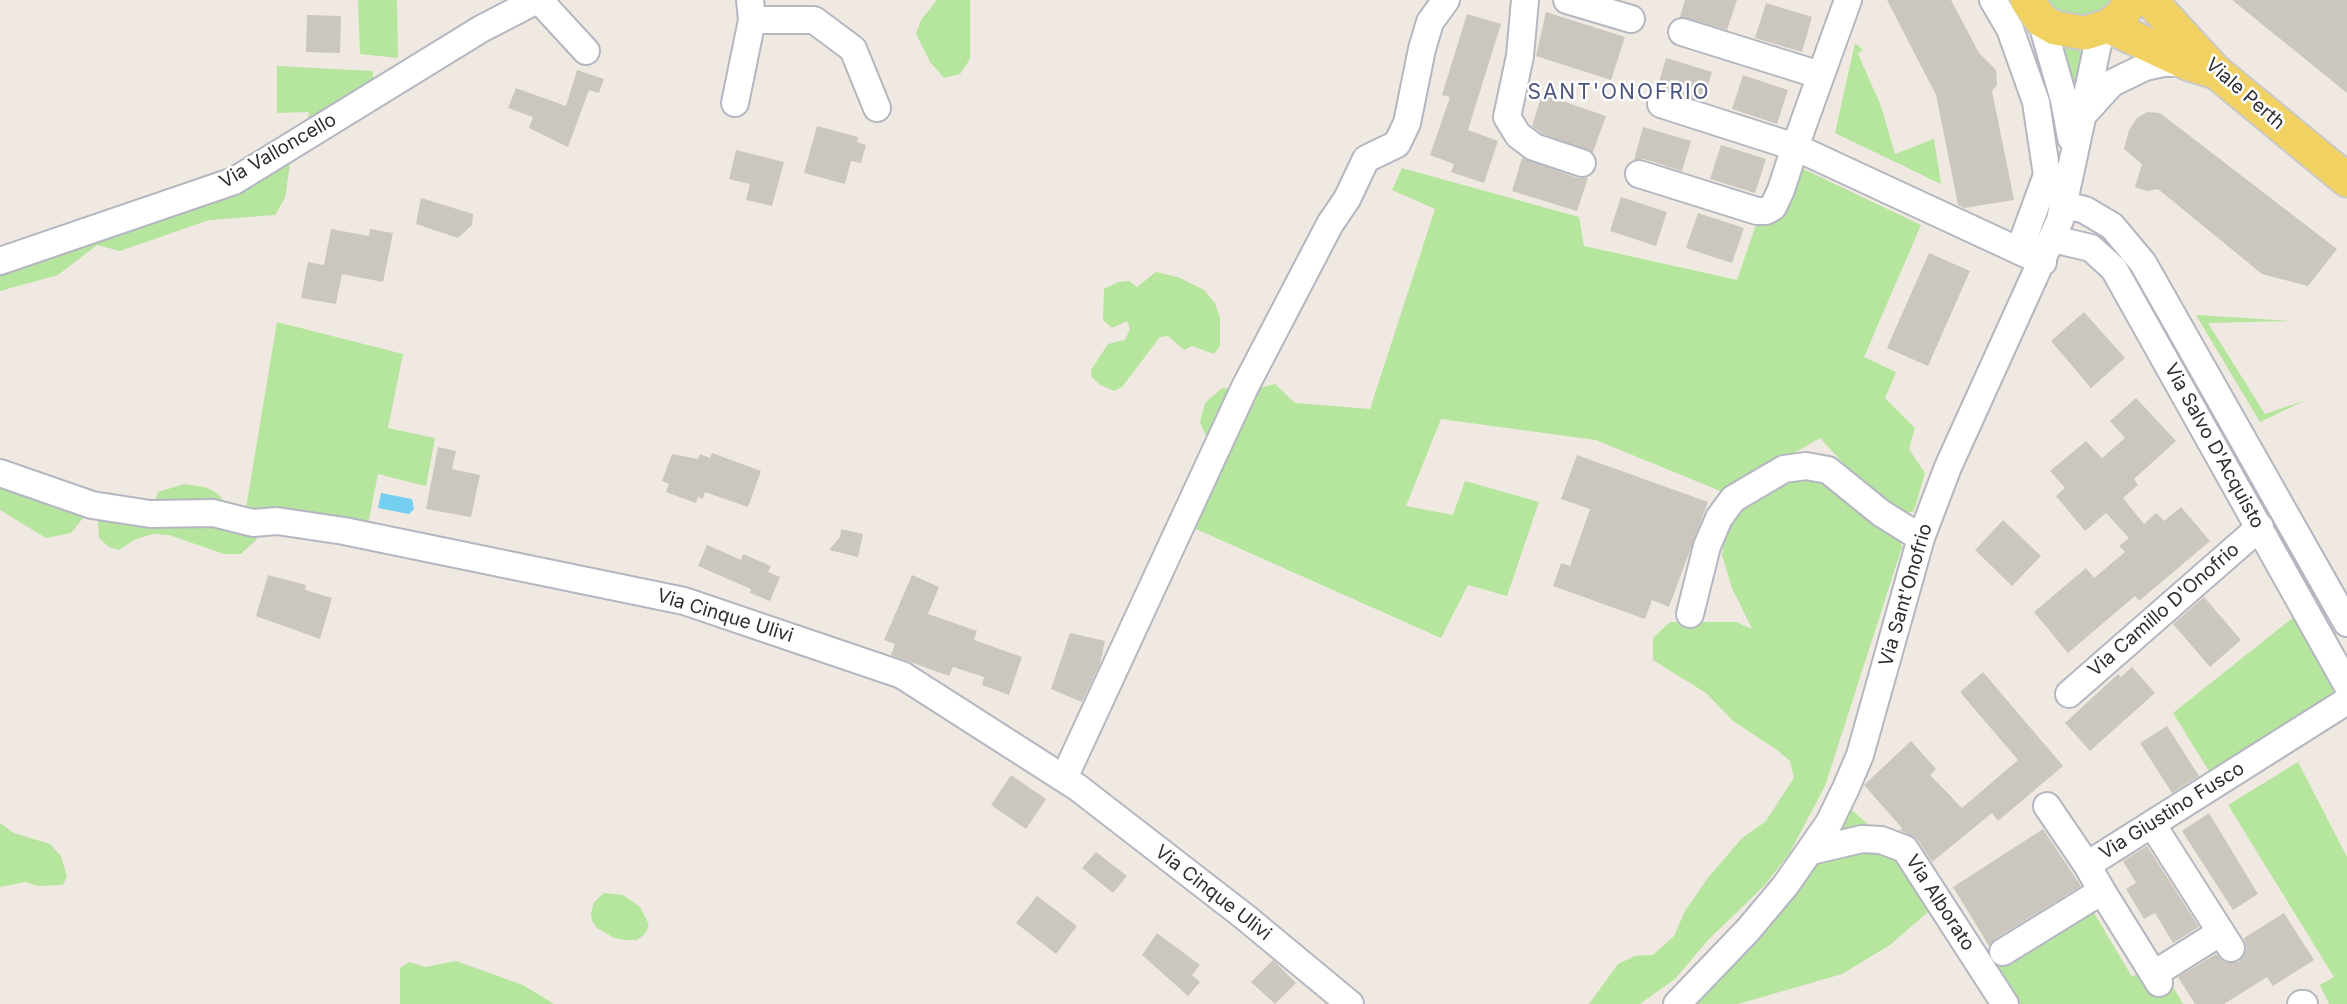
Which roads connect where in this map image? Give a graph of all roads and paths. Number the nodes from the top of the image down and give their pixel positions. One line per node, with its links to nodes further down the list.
1 (538, 0): 14 (street); 29 (street, Via Valloncello)
2 (1446, 0): 40 (street)
3 (1525, 0): 23 (street)
4 (1567, 0): 11 (street)
5 (1993, 0): 27 (street)
6 (2132, 0): 12 (main road)
7 (2150, 0): 15 (main road, Viale Perth)
8 (1842, 1): 16 (street)
9 (751, 10): 17 (street); 19 (street)
10 (2034, 10): 12 (main road); 22 (street, Via Sant'Onofrio)
11 (1631, 19)
12 (2104, 28): 15 (main road, Viale Perth); 20 (street, Via Sant'Onofrio)
13 (1682, 32): 16 (street)
14 (586, 51)
15 (2201, 67): 20 (street); 25 (main road, Viale Perth)
16 (1820, 75): 21 (street)
17 (736, 103)
18 (1661, 104): 21 (street, Via Salvo D'Acquisto)
19 (877, 108)
20 (2080, 118): 22 (street, Via Sant'Onofrio)
21 (1795, 147): 24 (street); 27 (street, Via Salvo D'Acquisto)
22 (2073, 150): 26 (street, Via Sant'Onofrio)
23 (1582, 163)
24 (1639, 174)
25 (2347, 180)
26 (2065, 205): 28 (street, Via Sant'Onofrio); 30 (street, Via Salvo D'Acquisto)
27 (2018, 251): 28 (street, Via Salvo D'Acquisto)
28 (2048, 251): 31 (street, Via Salvo D'Acquisto); 34 (street, Via Sant'Onofrio)
29 (0, 261)
30 (2238, 433): 31 (street); 36 (street, Via Salvo D'Acquisto)
31 (2214, 446): 33 (street, Via Salvo D'Acquisto)
32 (0, 473): 40 (street, Via Cinque Ulivi)
33 (2260, 527): 37 (street, Via Salvo D'Acquisto); 38 (street, Via Camillo D'Onofrio)
34 (1921, 538): 35 (street); 43 (street, Via Sant'Onofrio)
35 (1690, 614)
36 (2347, 623)
37 (2347, 685)
38 (2069, 694)
39 (2347, 701): 42 (street, Via Giustino Fusco)
40 (1064, 778): 48 (street, Via Cinque Ulivi)
41 (2047, 806): 44 (street)
42 (2152, 824): 44 (street, Via Giustino Fusco); 45 (street)
43 (1811, 851): 47 (street, Via Sant'Onofrio); 49 (street, Via Alborato)
44 (2087, 865): 45 (street, Via Giustino Fusco)
45 (2102, 891): 46 (street, Via Giustino Fusco)
46 (2003, 952)
47 (1674, 1001)
48 (1350, 1004)
49 (2005, 1004)

